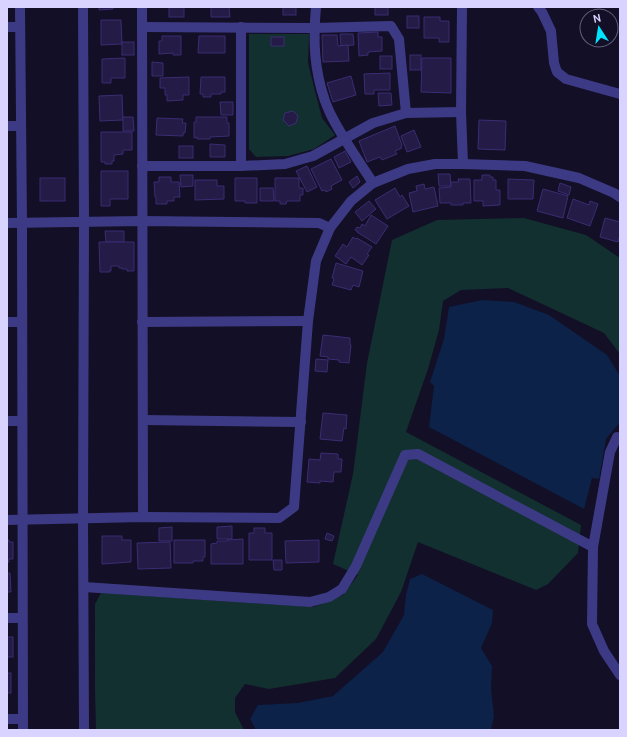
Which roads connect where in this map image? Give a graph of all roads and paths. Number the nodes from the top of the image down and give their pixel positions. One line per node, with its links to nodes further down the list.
1 (20, 7): 9 (street)
2 (83, 7): 26 (street)
3 (142, 7): 7 (street)
4 (316, 7): 11 (street)
5 (462, 7): 13 (street)
6 (538, 7): 12 (street)
7 (142, 26): 10 (street); 19 (street)
8 (7, 27): 9 (street)
9 (19, 27): 16 (street)
10 (241, 27): 11 (street); 20 (street)
11 (314, 28): 14 (street); 17 (street)
12 (620, 94)
13 (461, 112): 14 (street); 18 (street)
14 (406, 113): 17 (street)
15 (7, 126): 16 (street)
16 (21, 126): 25 (street)
17 (345, 139): 20 (street); 21 (street)
18 (463, 164): 21 (street); 22 (street)
19 (142, 166): 20 (street); 23 (street)
20 (241, 166)
21 (373, 183): 27 (street)
22 (620, 197)
23 (142, 221): 26 (street); 27 (street); 31 (street)
24 (7, 223): 25 (street)
25 (22, 223): 26 (street); 30 (street)
26 (84, 223): 38 (street)
27 (330, 228): 28 (street)
28 (308, 321): 31 (street); 35 (street)
29 (7, 322): 30 (street)
30 (22, 322): 34 (street)
31 (142, 322): 32 (street)
32 (143, 420): 35 (street); 37 (street)
33 (7, 421): 34 (street)
34 (22, 421): 40 (street)
35 (300, 422): 37 (street)
36 (617, 437): 41 (street)
37 (143, 517): 38 (street)
38 (83, 518): 40 (street); 42 (street)
39 (7, 520): 40 (street)
40 (23, 520): 44 (street)
41 (593, 547): 42 (street); 45 (street)
42 (84, 587): 49 (street)
43 (7, 618): 44 (street)
44 (22, 618): 47 (street)
45 (620, 675)
46 (7, 719): 47 (street)
47 (22, 719): 48 (street)
48 (23, 730)
49 (84, 730)

